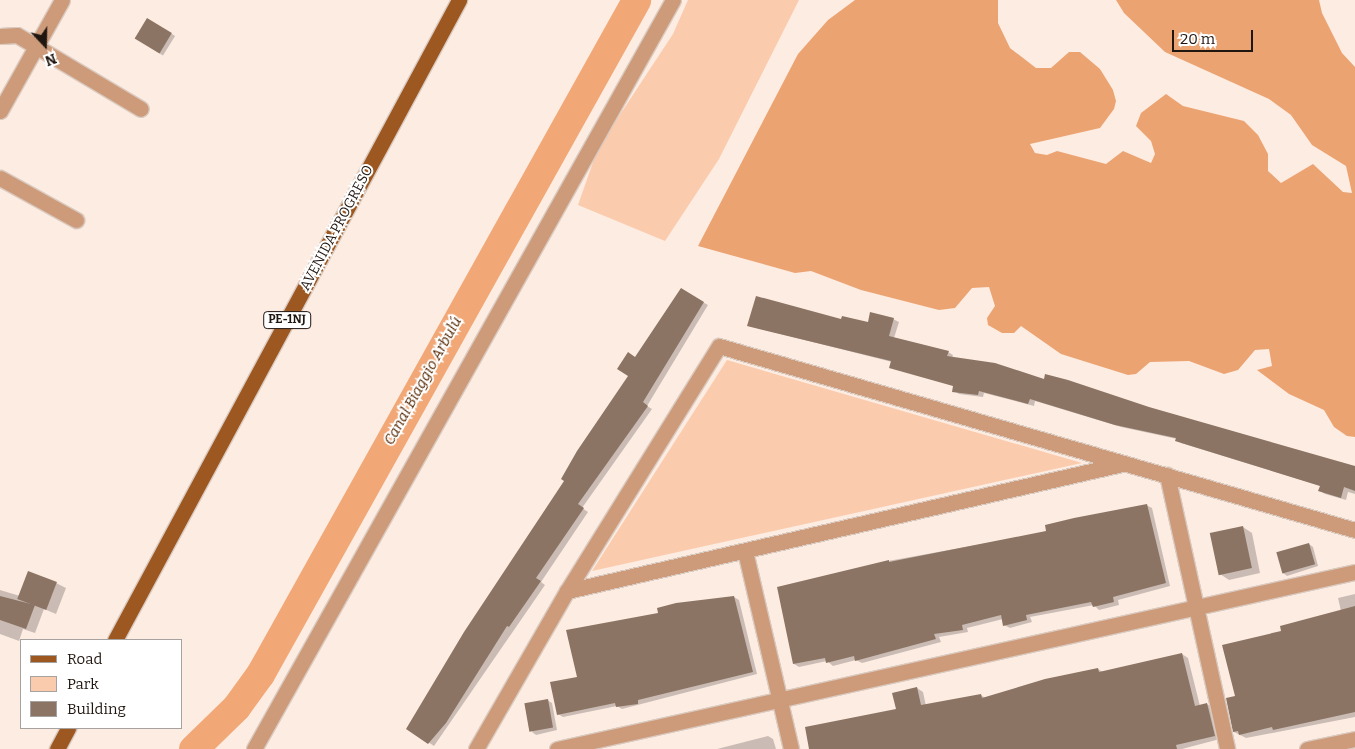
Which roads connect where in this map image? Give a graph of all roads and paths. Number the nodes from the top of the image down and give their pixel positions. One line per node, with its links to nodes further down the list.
1 (62, 0): 5 (street)
2 (459, 0): 17 (main road, AVENIDA PROGRESO / PE-1NJ)
3 (673, 0): 22 (street)
4 (0, 36): 5 (street)
5 (37, 46): 6 (street); 7 (street)
6 (141, 109)
7 (0, 111)
8 (0, 178): 9 (street)
9 (76, 220)
10 (1122, 464): 11 (street); 13 (street); 15 (street)
11 (1167, 475): 12 (street); 16 (street)
12 (1355, 530)
13 (745, 551): 15 (street); 18 (street)
14 (1355, 572): 16 (street)
15 (567, 591): 23 (street)
16 (1196, 610): 18 (street); 26 (street)
17 (116, 639)
18 (780, 699): 24 (street); 25 (street)
19 (67, 729): 21 (main road)
20 (1355, 739): 27 (street)
21 (57, 749)
22 (254, 749)
23 (476, 749)
24 (557, 749)
25 (791, 749)
26 (1227, 749)
27 (1307, 749)

